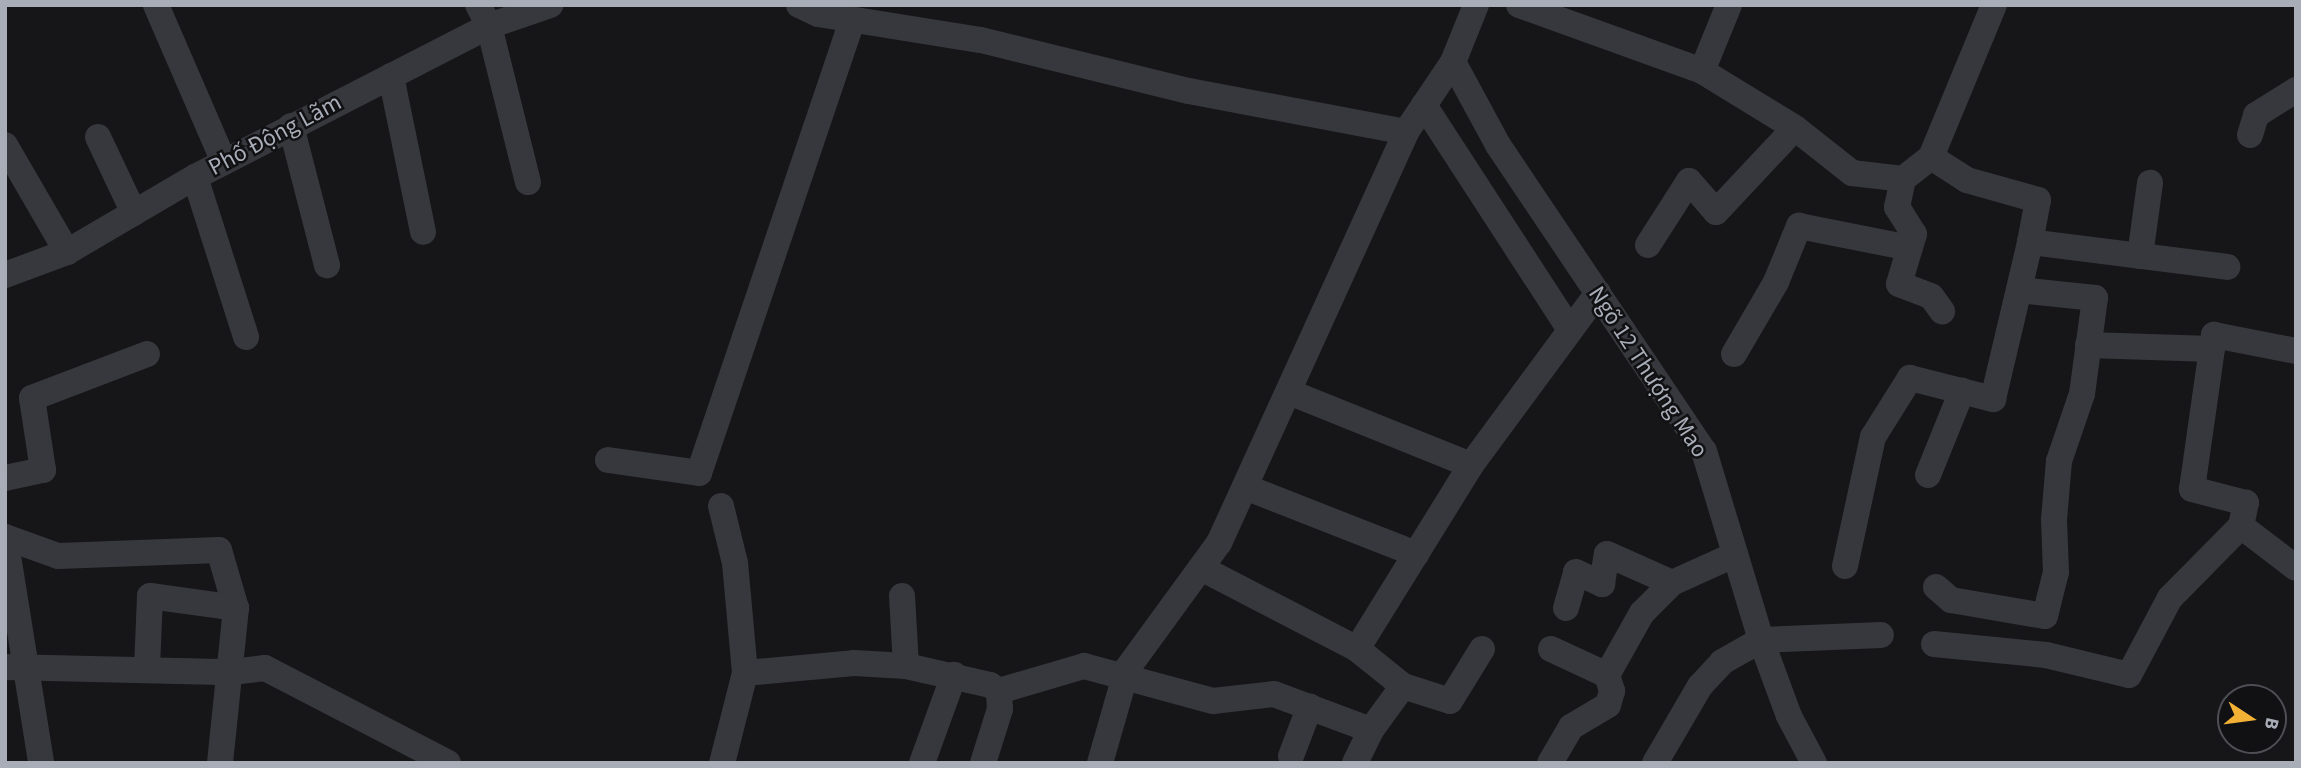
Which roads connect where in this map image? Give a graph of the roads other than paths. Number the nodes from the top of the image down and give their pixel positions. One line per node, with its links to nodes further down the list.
1 (156, 5): 22 (street)
2 (550, 5): 8 (street, Phố Động Lãm)
3 (799, 5): 9 (street)
4 (1476, 5): 10 (street)
5 (1519, 5): 11 (street)
6 (1728, 5): 11 (street)
7 (1994, 5): 21 (street)
8 (483, 15): 12 (street, Phố Động Lãm); 25 (street)
9 (852, 20): 17 (street); 49 (street)
10 (1453, 62): 14 (street); 38 (street, Ngõ 12 Thượng Mao)
11 (1702, 71): 16 (street)
12 (391, 76): 15 (street, Phố Động Lãm); 28 (street)
13 (2296, 90): 18 (street)
14 (1424, 105): 17 (street); 40 (street)
15 (291, 126): 22 (street, Phố Động Lãm); 34 (street)
16 (1795, 128): 24 (street); 30 (street)
17 (1406, 132): 48 (street)
18 (2250, 135)
19 (98, 137): 27 (street)
20 (5, 145): 32 (street)
21 (1931, 157): 24 (street); 29 (street)
22 (224, 162): 23 (street, Phố Động Lãm)
23 (195, 177): 27 (street, Phố Động Lãm); 41 (street)
24 (1903, 179): 31 (street)
25 (528, 182)
26 (2150, 183): 33 (street)
27 (134, 213): 32 (street, Phố Động Lãm)
28 (423, 232)
29 (2031, 242): 33 (street); 37 (street)
30 (1648, 245)
31 (1910, 248): 39 (street); 46 (street)
32 (67, 252): 36 (street, Phố Động Lãm)
33 (2140, 256): 35 (street)
34 (327, 265)
35 (2227, 267)
36 (5, 275)
37 (2019, 290): 42 (street); 47 (street)
38 (1598, 293): 40 (street); 58 (street, Ngõ 12 Thượng Mao)
39 (1942, 311)
40 (1570, 330): 50 (street)
41 (246, 337)
42 (2088, 345): 43 (street); 63 (street)
43 (2212, 349): 44 (street); 55 (street)
44 (2296, 351)
45 (147, 354): 52 (street)
46 (1734, 354)
47 (1962, 391): 51 (street); 59 (street)
48 (1289, 392): 50 (street); 53 (street)
49 (608, 460)
50 (1471, 465): 57 (street)
51 (1928, 475)
52 (5, 478)
53 (1245, 487): 57 (street); 60 (street)
54 (721, 506): 77 (street)
55 (2241, 526): 61 (street); 69 (street)
56 (5, 537): 65 (street); 73 (street)
57 (1416, 554): 70 (street)
58 (1734, 555): 62 (street); 68 (street, Ngõ 12 Thượng Mao)
59 (1845, 566)
60 (1201, 568): 70 (street); 79 (street)
61 (2296, 568)
62 (1672, 583): 66 (street); 80 (street)
63 (1936, 587)
64 (902, 596): 74 (street)
65 (236, 608): 75 (street); 76 (street)
66 (1566, 608)
67 (1881, 635): 68 (street)
68 (1762, 640): 95 (street); 96 (street, Ngõ 12 Thượng Mao)
69 (1934, 644)
70 (1357, 649): 81 (street)
71 (1482, 649): 81 (street)
72 (1551, 649): 80 (street)
73 (16, 666): 75 (street); 86 (street)
74 (906, 666): 77 (street); 78 (street)
75 (147, 668): 76 (street)
76 (232, 672): 87 (street); 88 (street)
77 (745, 673): 89 (street)
78 (954, 676): 82 (street); 90 (street)
79 (1125, 676): 82 (street); 83 (street); 92 (street)
80 (1607, 676): 94 (street)
81 (1403, 686): 84 (street)
82 (999, 691): 91 (street)
83 (1310, 706): 84 (street); 85 (street)
84 (1371, 730): 93 (street)
85 (1291, 756)
86 (41, 763)
87 (220, 763)
88 (448, 763)
89 (722, 763)
90 (922, 763)
91 (983, 763)
92 (1100, 763)
93 (1355, 763)
94 (1550, 763)
95 (1655, 763)
96 (1814, 763)

